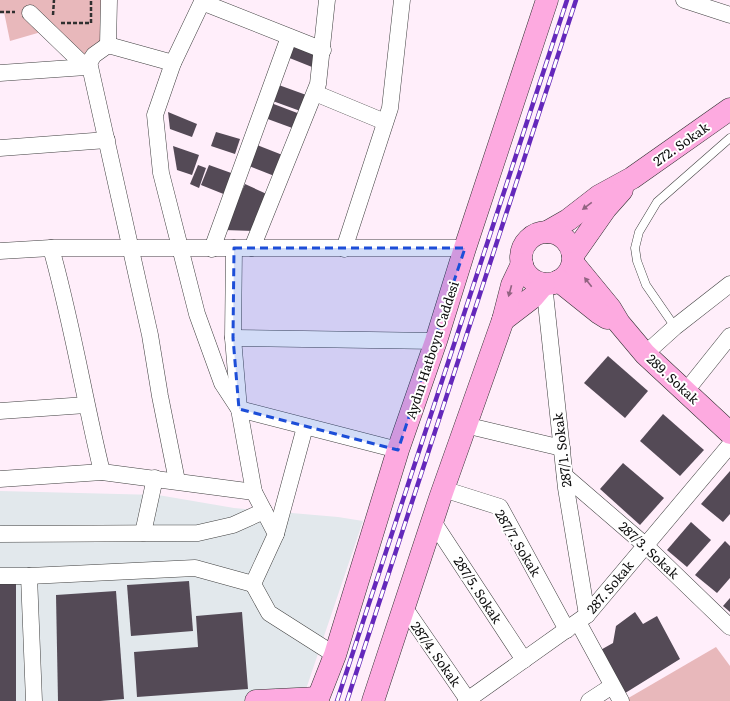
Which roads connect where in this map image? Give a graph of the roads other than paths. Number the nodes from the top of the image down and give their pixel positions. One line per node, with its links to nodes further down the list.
1 (109, 0): 10 (street)
2 (327, 0): 11 (street)
3 (402, 0): 17 (street)
4 (547, 0): 27 (street, Aydın Hatboyu Caddesi)
5 (684, 0): 6 (street)
6 (701, 3): 8 (street)
7 (30, 13): 13 (street)
8 (730, 15)
9 (289, 37): 11 (street); 12 (street); 29 (street)
10 (108, 45): 12 (street); 13 (street)
11 (322, 50): 15 (street)
12 (173, 64): 28 (street)
13 (87, 65): 14 (street); 19 (street)
14 (0, 73)
15 (315, 93): 17 (street); 26 (street)
16 (730, 109): 21 (street, 272. Sokak)
17 (385, 122): 30 (street)
18 (730, 138): 38 (lane)
19 (107, 140): 20 (street); 24 (street)
20 (0, 148)
21 (632, 178): 22 (street, 272. Sokak, one-way to 22); 32 (street, 272. Sokak)
22 (547, 232): 32 (street); 33 (street)
23 (51, 248): 24 (street); 31 (street); 44 (street)
24 (131, 248): 28 (street); 57 (street)
25 (234, 248): 26 (street); 29 (street); 40 (street)
26 (252, 248): 30 (street)
27 (465, 248): 30 (street); 41 (street, Aydın Hatboyu Caddesi)
28 (179, 249): 29 (street); 45 (street)
29 (212, 249)
30 (344, 249)
31 (0, 251)
32 (573, 259): 34 (street); 37 (street, 289. Sokak, one-way to 32)
33 (522, 264): 34 (street); 36 (street, one-way to 36)
34 (552, 282): 36 (street); 37 (street); 51 (street, 287/1. Sokak)
35 (730, 284): 38 (street)
36 (503, 320): 47 (street)
37 (619, 323): 42 (street, 289. Sokak)
38 (674, 327): 42 (street)
39 (730, 336): 43 (street)
40 (233, 338): 41 (street); 45 (street)
41 (436, 342): 52 (street, Aydın Hatboyu Caddesi)
42 (645, 354): 43 (street, 289. Sokak)
43 (686, 391): 49 (street, 289. Sokak)
44 (86, 405): 46 (street); 53 (street)
45 (239, 409): 48 (street); 59 (street)
46 (0, 411)
47 (465, 425): 51 (street); 58 (street)
48 (305, 427): 52 (street); 64 (street)
49 (730, 433)
50 (730, 445): 65 (street, 287. Sokak)
51 (562, 448): 54 (street, 287/1. Sokak)
52 (398, 450): 72 (street, Aydın Hatboyu Caddesi)
53 (102, 472): 55 (street); 56 (street)
54 (565, 476): 65 (street, 287/3. Sokak); 70 (street, 287/1. Sokak)
55 (155, 478): 57 (street); 62 (street)
56 (0, 479)
57 (177, 481): 59 (street)
58 (443, 488): 61 (street); 70 (street, 287/7. Sokak)
59 (254, 492): 60 (street)
60 (264, 511): 62 (street); 64 (street)
61 (432, 520): 69 (street); 73 (street, 287/5. Sokak)
62 (143, 533): 63 (street)
63 (0, 534)
64 (276, 534): 68 (street)
65 (645, 545): 70 (street, 287. Sokak); 71 (street, 287/3. Sokak)
66 (0, 576): 67 (street)
67 (29, 576): 68 (street); 77 (street)
68 (253, 584): 72 (street)
69 (404, 607): 76 (street, 287/4. Sokak); 79 (street)
70 (578, 622): 73 (street, 287. Sokak); 74 (street, 287/1. Sokak)
71 (730, 627)
72 (335, 655): 75 (street, Aydın Hatboyu Caddesi)
73 (524, 660): 76 (street, 287. Sokak)
74 (612, 686): 80 (street); 81 (street, 287/1. Sokak)
75 (317, 700): 78 (street)
76 (467, 700)
77 (34, 701)
78 (256, 701)
79 (373, 701)
80 (588, 701)
81 (621, 701)

